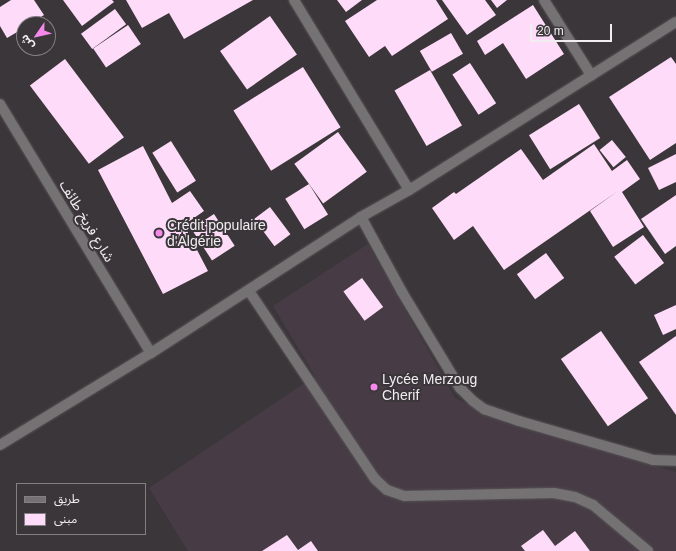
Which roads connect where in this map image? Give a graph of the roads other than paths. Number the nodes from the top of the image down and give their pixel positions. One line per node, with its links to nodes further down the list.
1 (294, 0): 6 (street)
2 (544, 0): 4 (street)
3 (676, 22): 4 (street)
4 (591, 75): 6 (street)
5 (0, 104): 9 (street, شارع فريخ طائف)
6 (409, 190): 7 (street)
7 (361, 217): 8 (street); 11 (street)
8 (249, 291): 9 (street); 12 (street)
9 (151, 353): 10 (street)
10 (0, 445)
11 (676, 461)
12 (648, 551)

